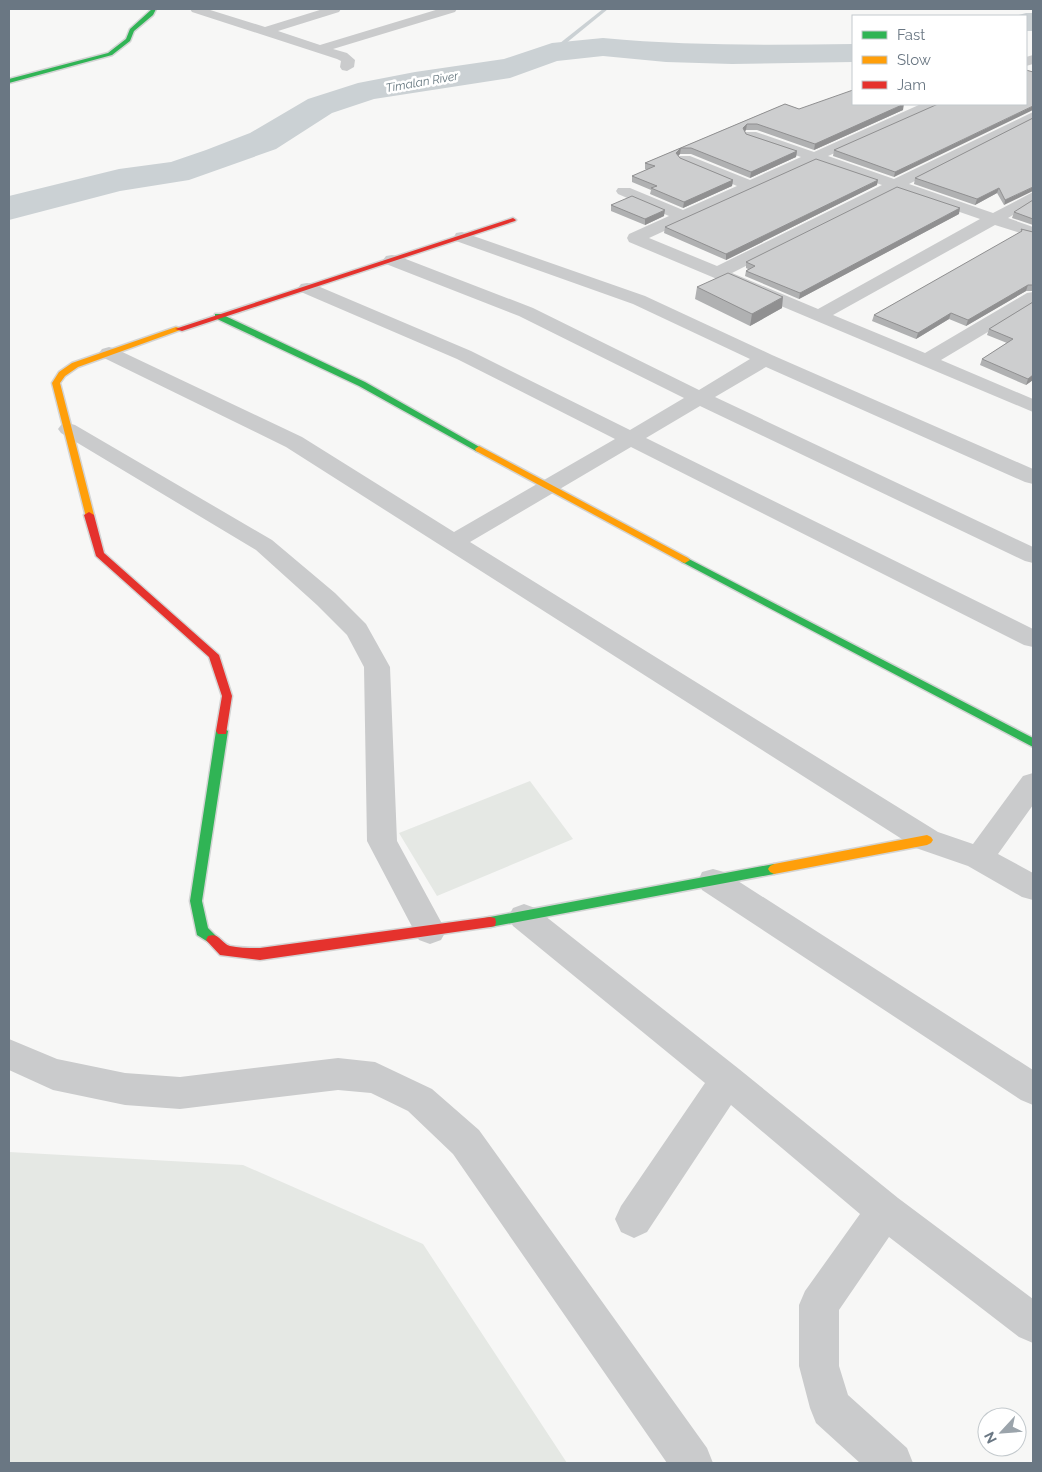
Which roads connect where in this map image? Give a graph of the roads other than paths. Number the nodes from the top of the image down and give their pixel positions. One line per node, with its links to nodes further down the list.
1 (154, 9): 10 (street)
2 (196, 9): 6 (street)
3 (233, 9): 6 (street)
4 (335, 9): 7 (street)
5 (451, 9): 8 (street)
6 (214, 14): 7 (street)
7 (266, 31): 8 (street)
8 (320, 49): 9 (street)
9 (347, 67)
10 (9, 82)
11 (930, 105): 14 (street)
12 (1033, 116): 17 (street)
13 (751, 135): 14 (street)
14 (812, 157): 16 (street); 17 (street)
15 (685, 159): 16 (street)
16 (750, 186): 20 (street)
17 (895, 186): 21 (street); 26 (street)
18 (624, 191): 20 (street)
19 (1033, 197): 21 (street)
20 (682, 216): 26 (street)
21 (995, 219): 23 (street); 30 (street)
22 (513, 220): 24 (street)
23 (1033, 232)
24 (462, 236): 25 (street); 32 (street)
25 (392, 260): 27 (street); 34 (street)
26 (718, 273): 30 (street)
27 (307, 288): 29 (street); 37 (street)
28 (1033, 297): 33 (street)
29 (218, 316): 31 (street); 39 (street)
30 (818, 316): 33 (street)
31 (109, 353): 36 (street); 40 (street)
32 (765, 359): 34 (street); 38 (street)
33 (926, 361): 35 (street)
34 (700, 398): 37 (street); 41 (street)
35 (1033, 406)
36 (68, 429): 50 (street); 50 (street)
37 (632, 437): 39 (street); 42 (street)
38 (1033, 477)
39 (548, 487): 40 (street); 43 (street)
40 (454, 542): 45 (street)
41 (1033, 556)
42 (1033, 639)
43 (1033, 743)
44 (1033, 784): 46 (street)
45 (927, 840): 46 (street); 47 (street)
46 (979, 858): 48 (street)
47 (713, 881): 49 (street); 53 (street)
48 (1033, 888)
49 (524, 917): 50 (street); 52 (street)
50 (430, 931)
51 (9, 1054): 57 (street)
52 (727, 1080): 54 (street); 55 (street)
53 (1033, 1089)
54 (885, 1211): 56 (street); 58 (street)
55 (634, 1219)
56 (1033, 1323)
57 (692, 1463)
58 (892, 1463)

